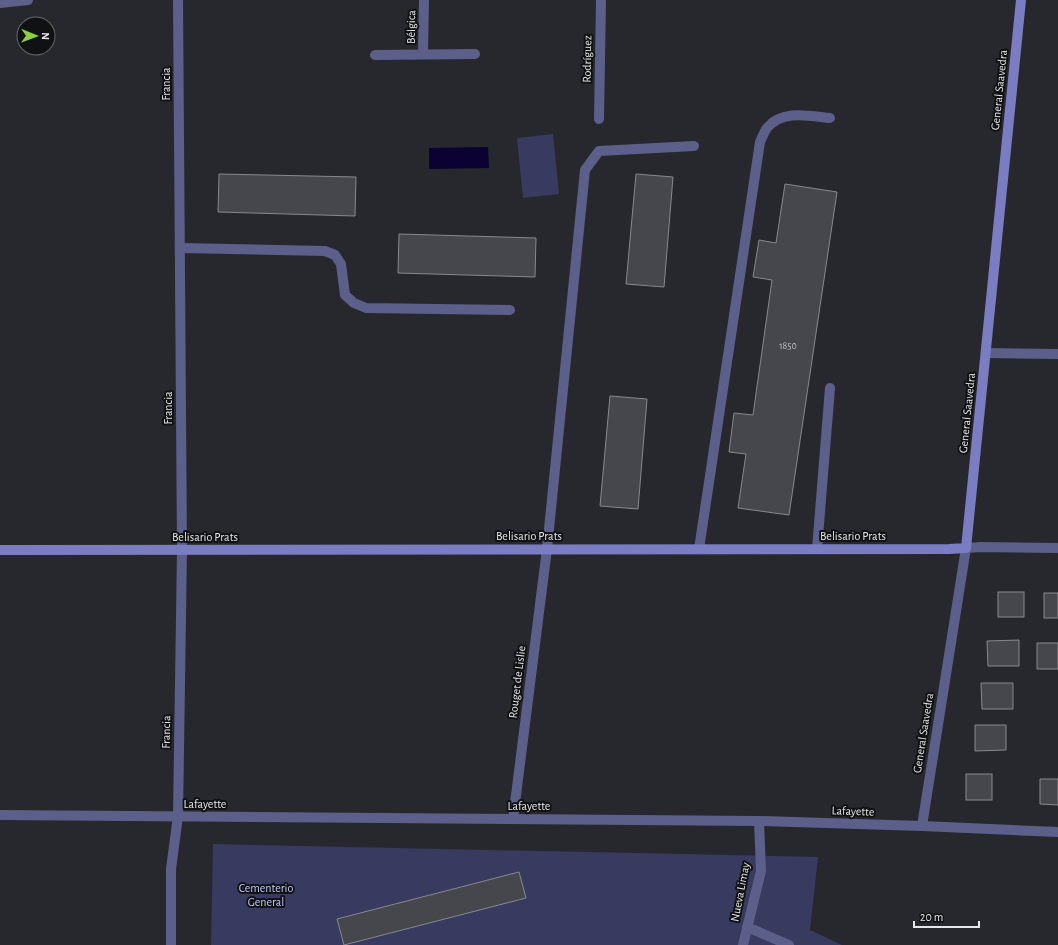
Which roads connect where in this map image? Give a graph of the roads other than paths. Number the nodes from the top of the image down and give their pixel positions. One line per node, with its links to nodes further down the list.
1 (28, 0): 6 (street)
2 (178, 0): 13 (street, Francia)
3 (424, 0): 7 (street, Bélgica)
4 (600, 0): 11 (street, Rodríguez)
5 (1021, 0): 15 (street, General Saavedra)
6 (0, 3)
7 (423, 54): 8 (street, Bélgica); 9 (street, Bélgica)
8 (475, 54)
9 (375, 55)
10 (830, 118): 21 (street)
11 (599, 119)
12 (694, 146): 20 (street, Rouget de Lislie)
13 (180, 248): 14 (street); 24 (street, Francia)
14 (510, 310)
15 (986, 353): 16 (street); 18 (street, General Saavedra)
16 (1058, 354)
17 (830, 388): 22 (street)
18 (966, 548): 19 (street, Belisario Prats); 22 (street, Belisario Prats); 29 (street, General Saavedra)
19 (1058, 548)
20 (547, 549): 21 (street, Belisario Prats); 24 (street, Belisario Prats); 27 (street, Rouget de Lislie)
21 (699, 549): 22 (street, Belisario Prats)
22 (817, 549)
23 (0, 550): 24 (street, Belisario Prats)
24 (182, 550): 26 (street, Francia)
25 (0, 815): 26 (street, Lafayette)
26 (178, 816): 27 (street, Lafayette); 32 (street, Francia)
27 (513, 819): 28 (street, Lafayette)
28 (759, 821): 29 (street, Lafayette); 31 (street, Nueva Limay)
29 (922, 826): 30 (street, Lafayette)
30 (1058, 832)
31 (747, 927): 33 (street, Nueva Limay); 34 (street)
32 (171, 945)
33 (743, 945)
34 (789, 945)

